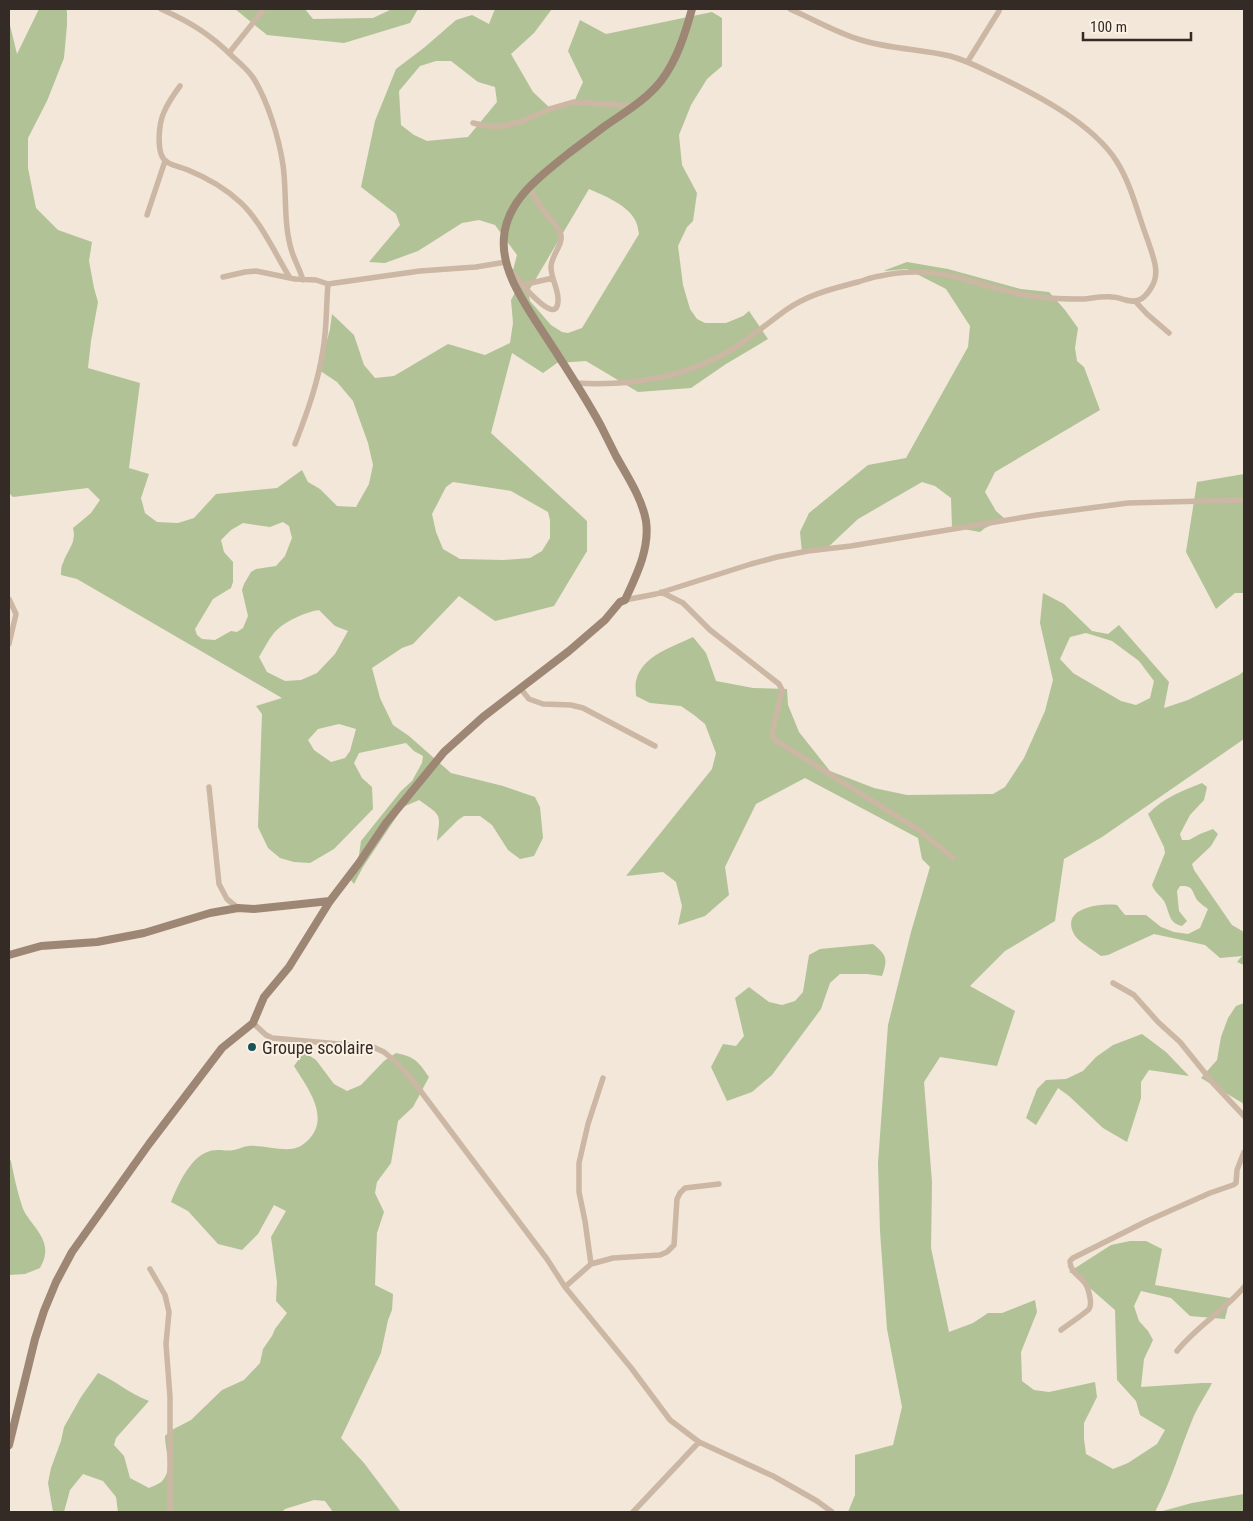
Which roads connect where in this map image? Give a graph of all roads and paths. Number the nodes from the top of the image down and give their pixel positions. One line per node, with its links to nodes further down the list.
1 (161, 9): 6 (street)
2 (264, 9): 6 (street)
3 (692, 9): 9 (main road)
4 (790, 9): 7 (street)
5 (999, 11): 7 (street)
6 (229, 53): 18 (street)
7 (968, 61): 21 (street)
8 (180, 86): 11 (street)
9 (634, 106): 10 (street); 12 (main road)
10 (473, 123)
11 (165, 161): 13 (street); 16 (street)
12 (529, 187): 14 (main road); 17 (street)
13 (147, 215)
14 (506, 263): 19 (street); 20 (street); 23 (main road)
15 (224, 277): 16 (street)
16 (290, 278): 18 (street)
17 (552, 278): 20 (street); 20 (street)
18 (303, 280): 19 (street)
19 (328, 284): 24 (street)
20 (522, 286)
21 (1135, 301): 22 (street); 23 (street)
22 (1169, 333)
23 (575, 383): 28 (main road)
24 (295, 444)
25 (1244, 500): 26 (street)
26 (661, 592): 28 (street); 33 (street)
27 (9, 599): 29 (street)
28 (625, 600): 30 (main road)
29 (9, 644)
30 (520, 688): 31 (street); 34 (main road)
31 (655, 746)
32 (209, 787): 35 (street)
33 (953, 858)
34 (330, 901): 35 (main road); 38 (main road)
35 (238, 908): 36 (main road)
36 (9, 956)
37 (1113, 983): 40 (street)
38 (253, 1023): 45 (street); 50 (main road)
39 (603, 1078): 43 (street)
40 (1244, 1116)
41 (1244, 1152): 47 (street)
42 (719, 1184): 43 (street)
43 (591, 1264): 45 (street)
44 (150, 1270): 51 (street)
45 (565, 1287): 49 (street)
46 (1244, 1287): 48 (street)
47 (1061, 1330)
48 (1177, 1351)
49 (699, 1442): 52 (street); 53 (street)
50 (9, 1445)
51 (170, 1512)
52 (633, 1512)
53 (832, 1512)

